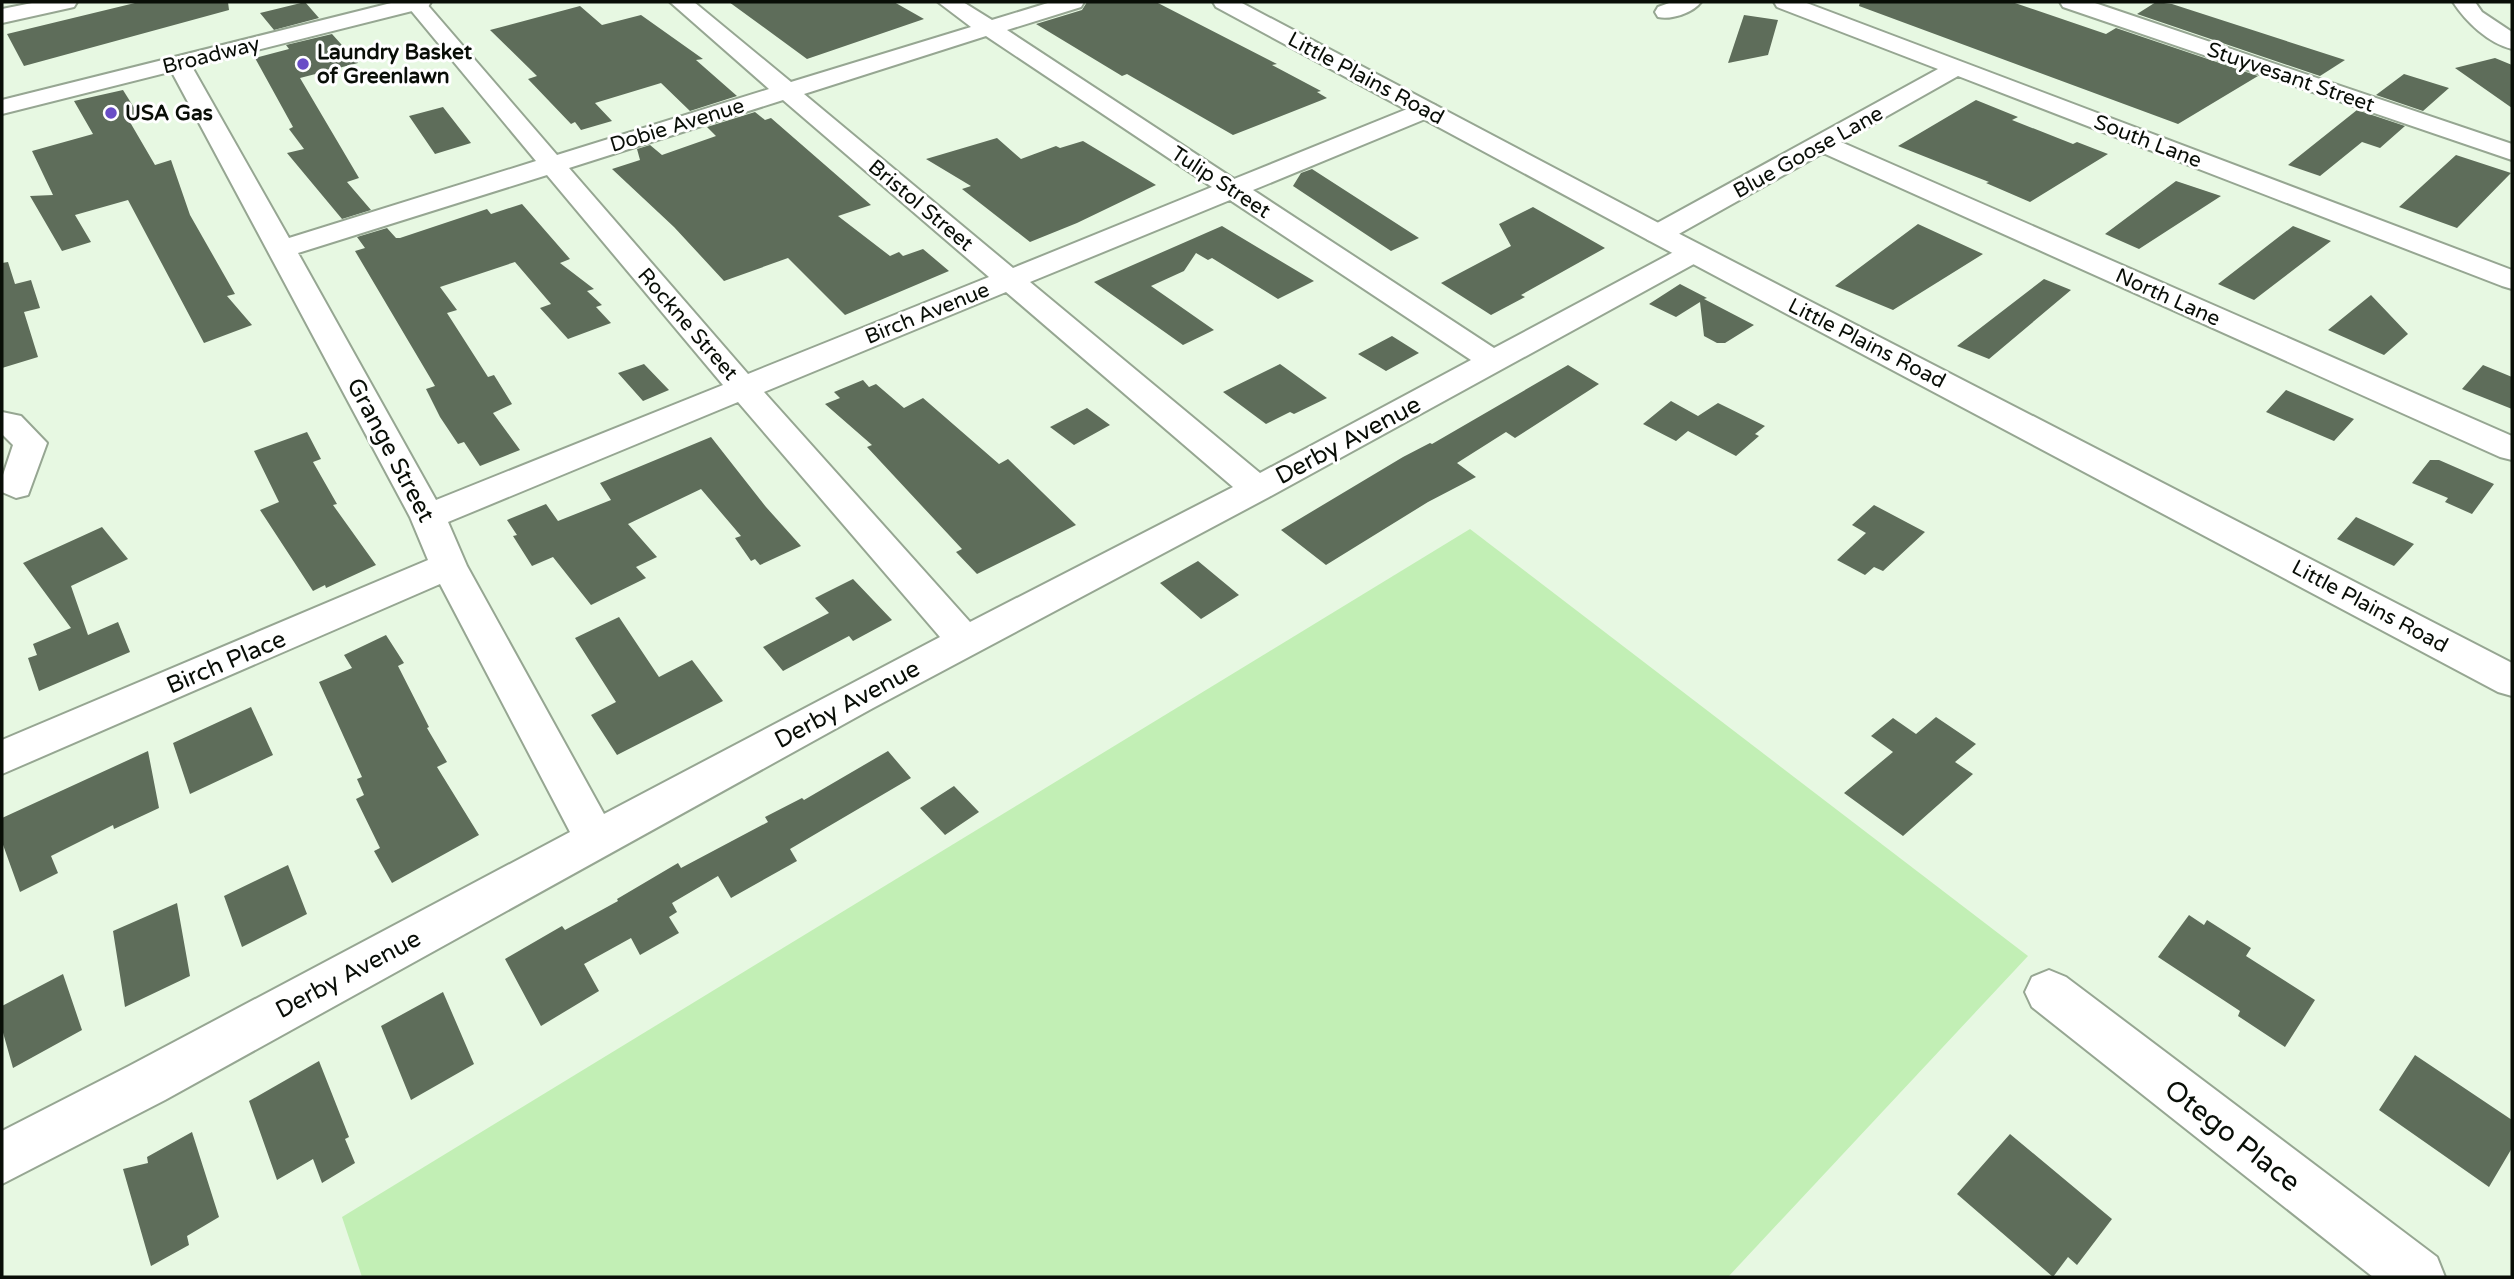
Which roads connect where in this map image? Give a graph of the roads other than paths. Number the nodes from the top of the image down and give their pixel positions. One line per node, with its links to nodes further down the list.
1 (66, 2): 12 (street)
2 (681, 2): 17 (street, Bristol Street)
3 (949, 2): 13 (street, Tulip Street)
4 (1073, 2): 13 (street, Dobie Avenue)
5 (1224, 2): 19 (street, Little Plains Road)
6 (1690, 2): 11 (street)
7 (1785, 2): 16 (street, South Lane)
8 (2076, 2): 21 (street, Stuyvesant Street)
9 (2465, 2): 14 (street)
10 (417, 3): 15 (street, Broadway); 22 (street, Rockne Street)
11 (1666, 12)
12 (2, 16)
13 (989, 28): 17 (street, Dobie Avenue); 23 (street, Tulip Street)
14 (2512, 42)
15 (179, 63): 18 (street, Broadway); 25 (street, Grange Street)
16 (1956, 68): 20 (street, Blue Goose Lane); 28 (street, South Lane)
17 (784, 92): 22 (street, Dobie Avenue); 27 (street, Bristol Street)
18 (2, 107)
19 (1426, 110): 23 (street, Birch Avenue); 24 (street, Little Plains Road)
20 (1824, 144): 24 (street, Blue Goose Lane); 32 (street, North Lane)
21 (2512, 152)
22 (551, 165): 25 (street, Dobie Avenue); 30 (street, Rockne Street)
23 (1233, 189): 27 (street, Birch Avenue); 29 (street, Tulip Street)
24 (1658, 234): 26 (street, Little Plains Road)
25 (282, 248): 35 (street, Grange Street)
26 (1693, 253): 29 (street, Derby Avenue); 38 (street, Little Plains Road)
27 (1010, 279): 30 (street, Birch Avenue); 34 (street, Bristol Street)
28 (2512, 280)
29 (1493, 361): 34 (street, Derby Avenue)
30 (743, 388): 35 (street, Birch Avenue); 37 (street, Rockne Street)
31 (2, 422): 33 (street)
32 (2512, 449)
33 (16, 487)
34 (1257, 489): 37 (street, Derby Avenue)
35 (428, 517): 36 (street, Grange Street)
36 (449, 566): 39 (street, Birch Place); 40 (street, Grange Street)
37 (966, 642): 40 (street, Derby Avenue)
38 (2512, 681)
39 (2, 758)
40 (596, 840): 42 (street, Derby Avenue)
41 (2049, 992): 43 (street, Otego Place)
42 (2, 1158)
43 (2417, 1277)

